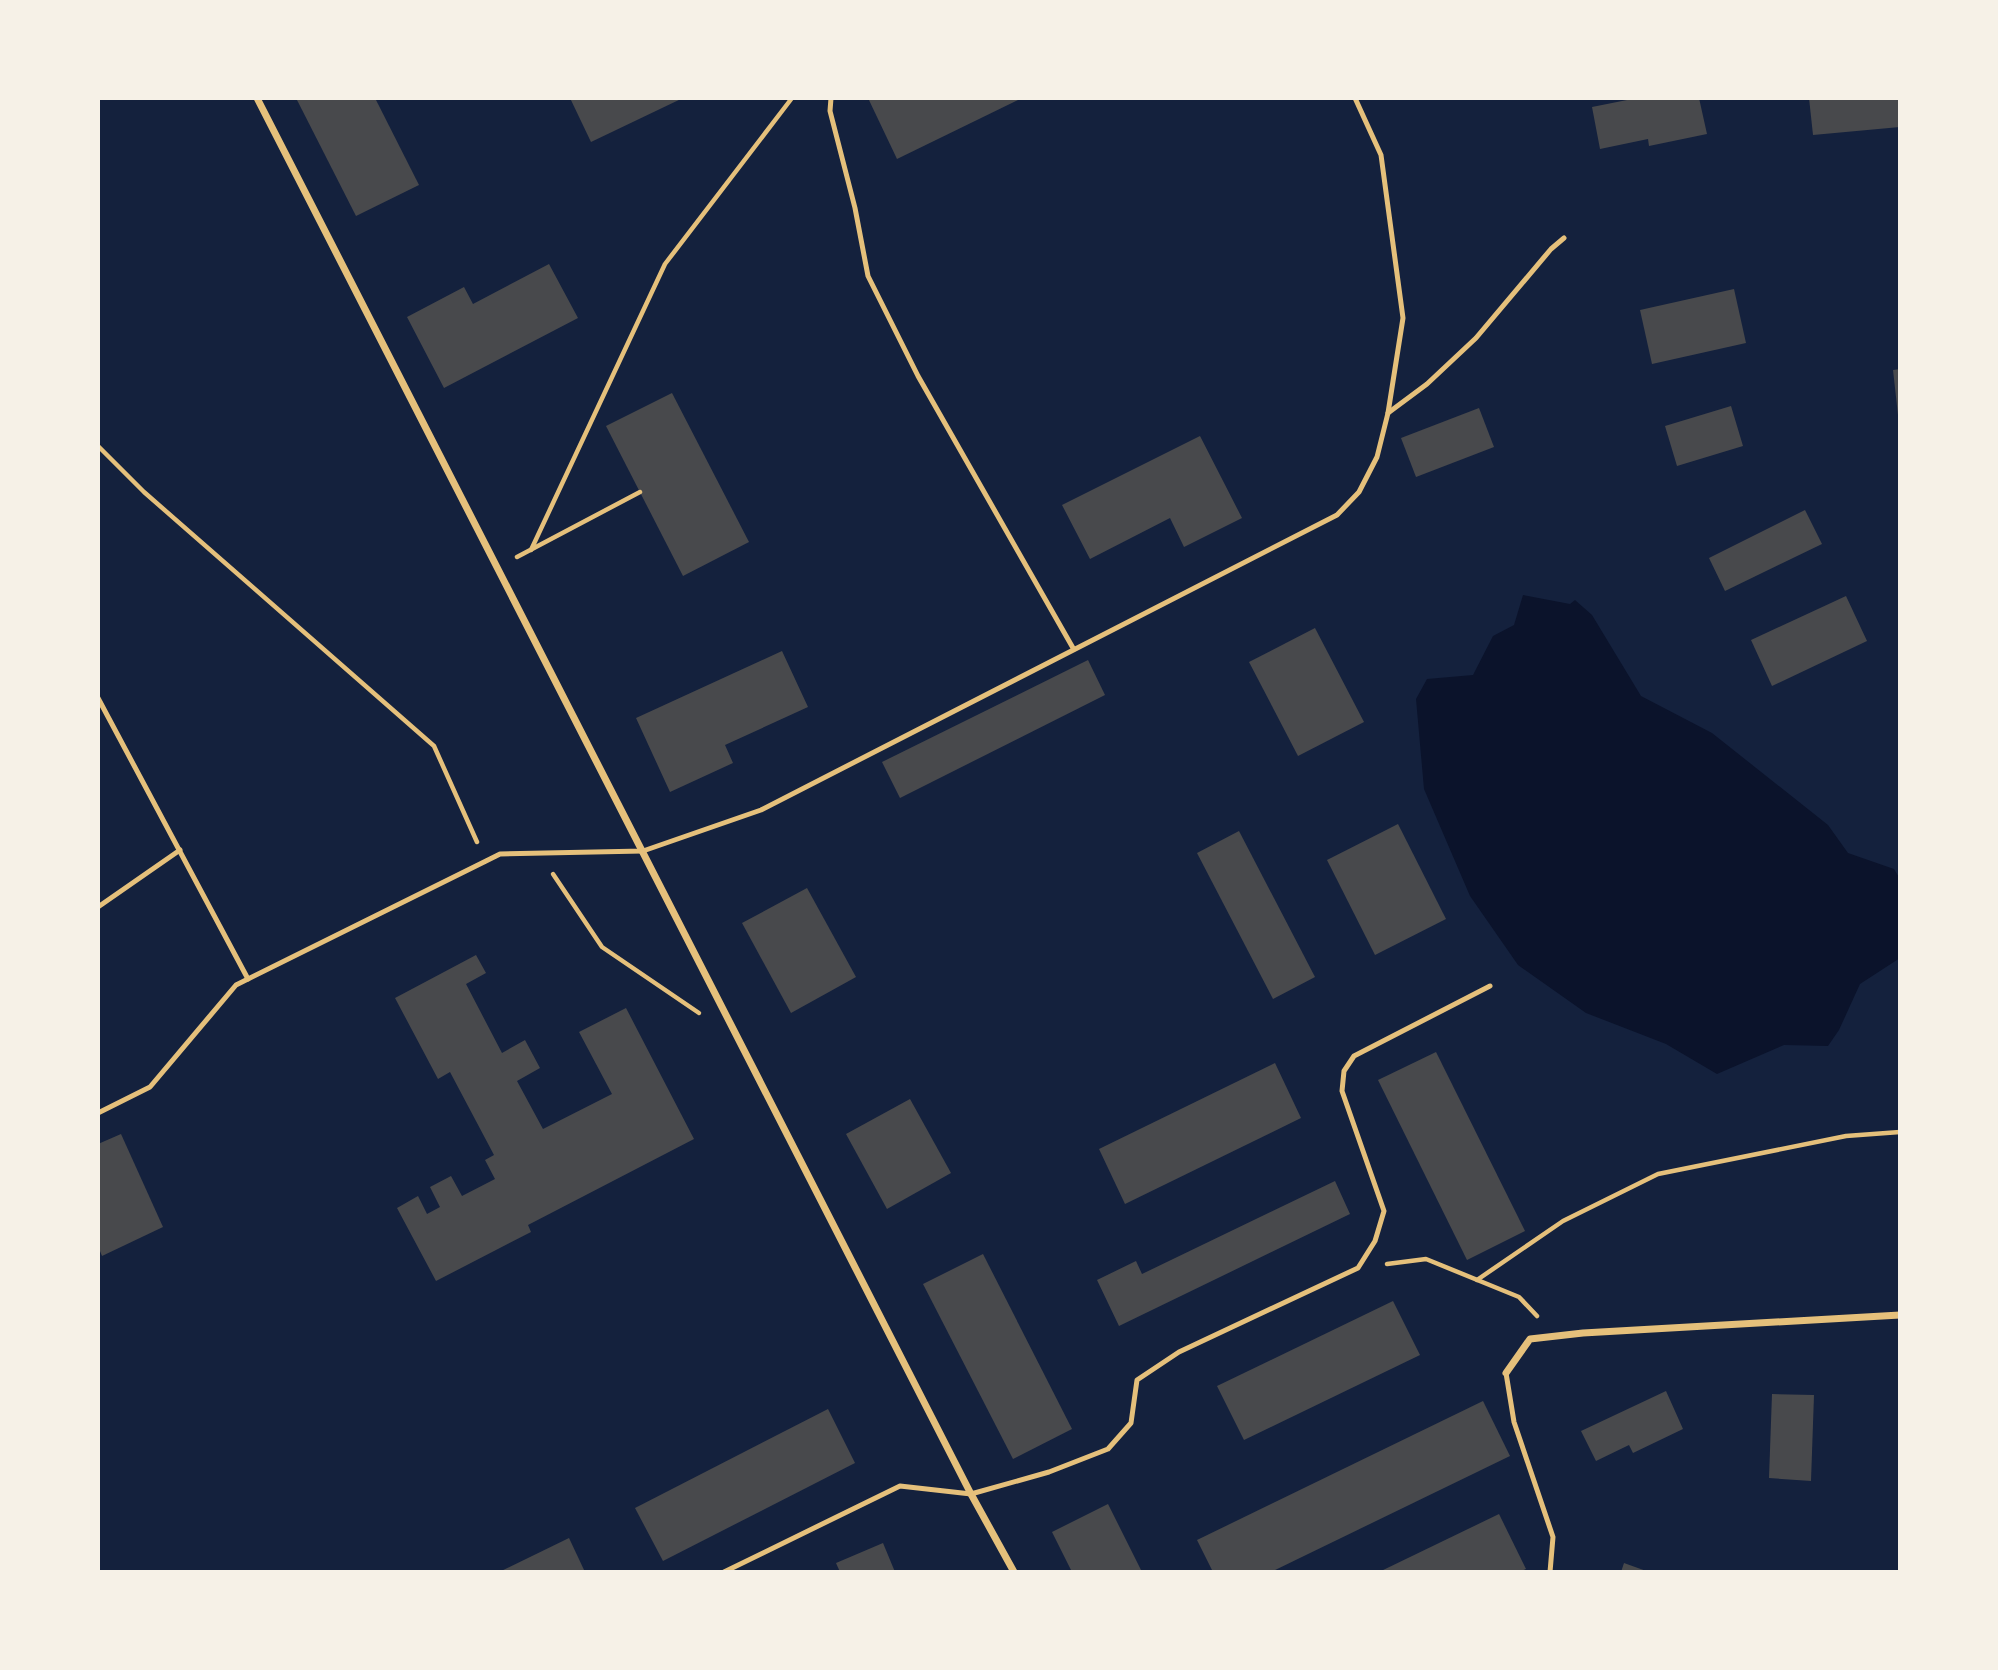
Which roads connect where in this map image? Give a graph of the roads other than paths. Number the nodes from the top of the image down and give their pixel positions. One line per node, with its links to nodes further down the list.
1 (257, 98): 9 (street)
2 (831, 98): 6 (lane)
3 (1355, 98): 5 (lane)
4 (1564, 238): 5 (lane)
5 (1388, 413): 6 (lane)
6 (1073, 648): 9 (lane)
7 (98, 698): 8 (lane)
8 (180, 850): 10 (lane); 11 (lane)
9 (643, 851): 11 (lane); 16 (street)
10 (98, 907)
11 (248, 979): 13 (lane)
12 (1490, 986): 16 (lane)
13 (98, 1113)
14 (1900, 1315): 15 (street)
15 (1506, 1373): 19 (lane)
16 (971, 1494): 17 (lane); 18 (street)
17 (723, 1572)
18 (1014, 1572)
19 (1550, 1572)

